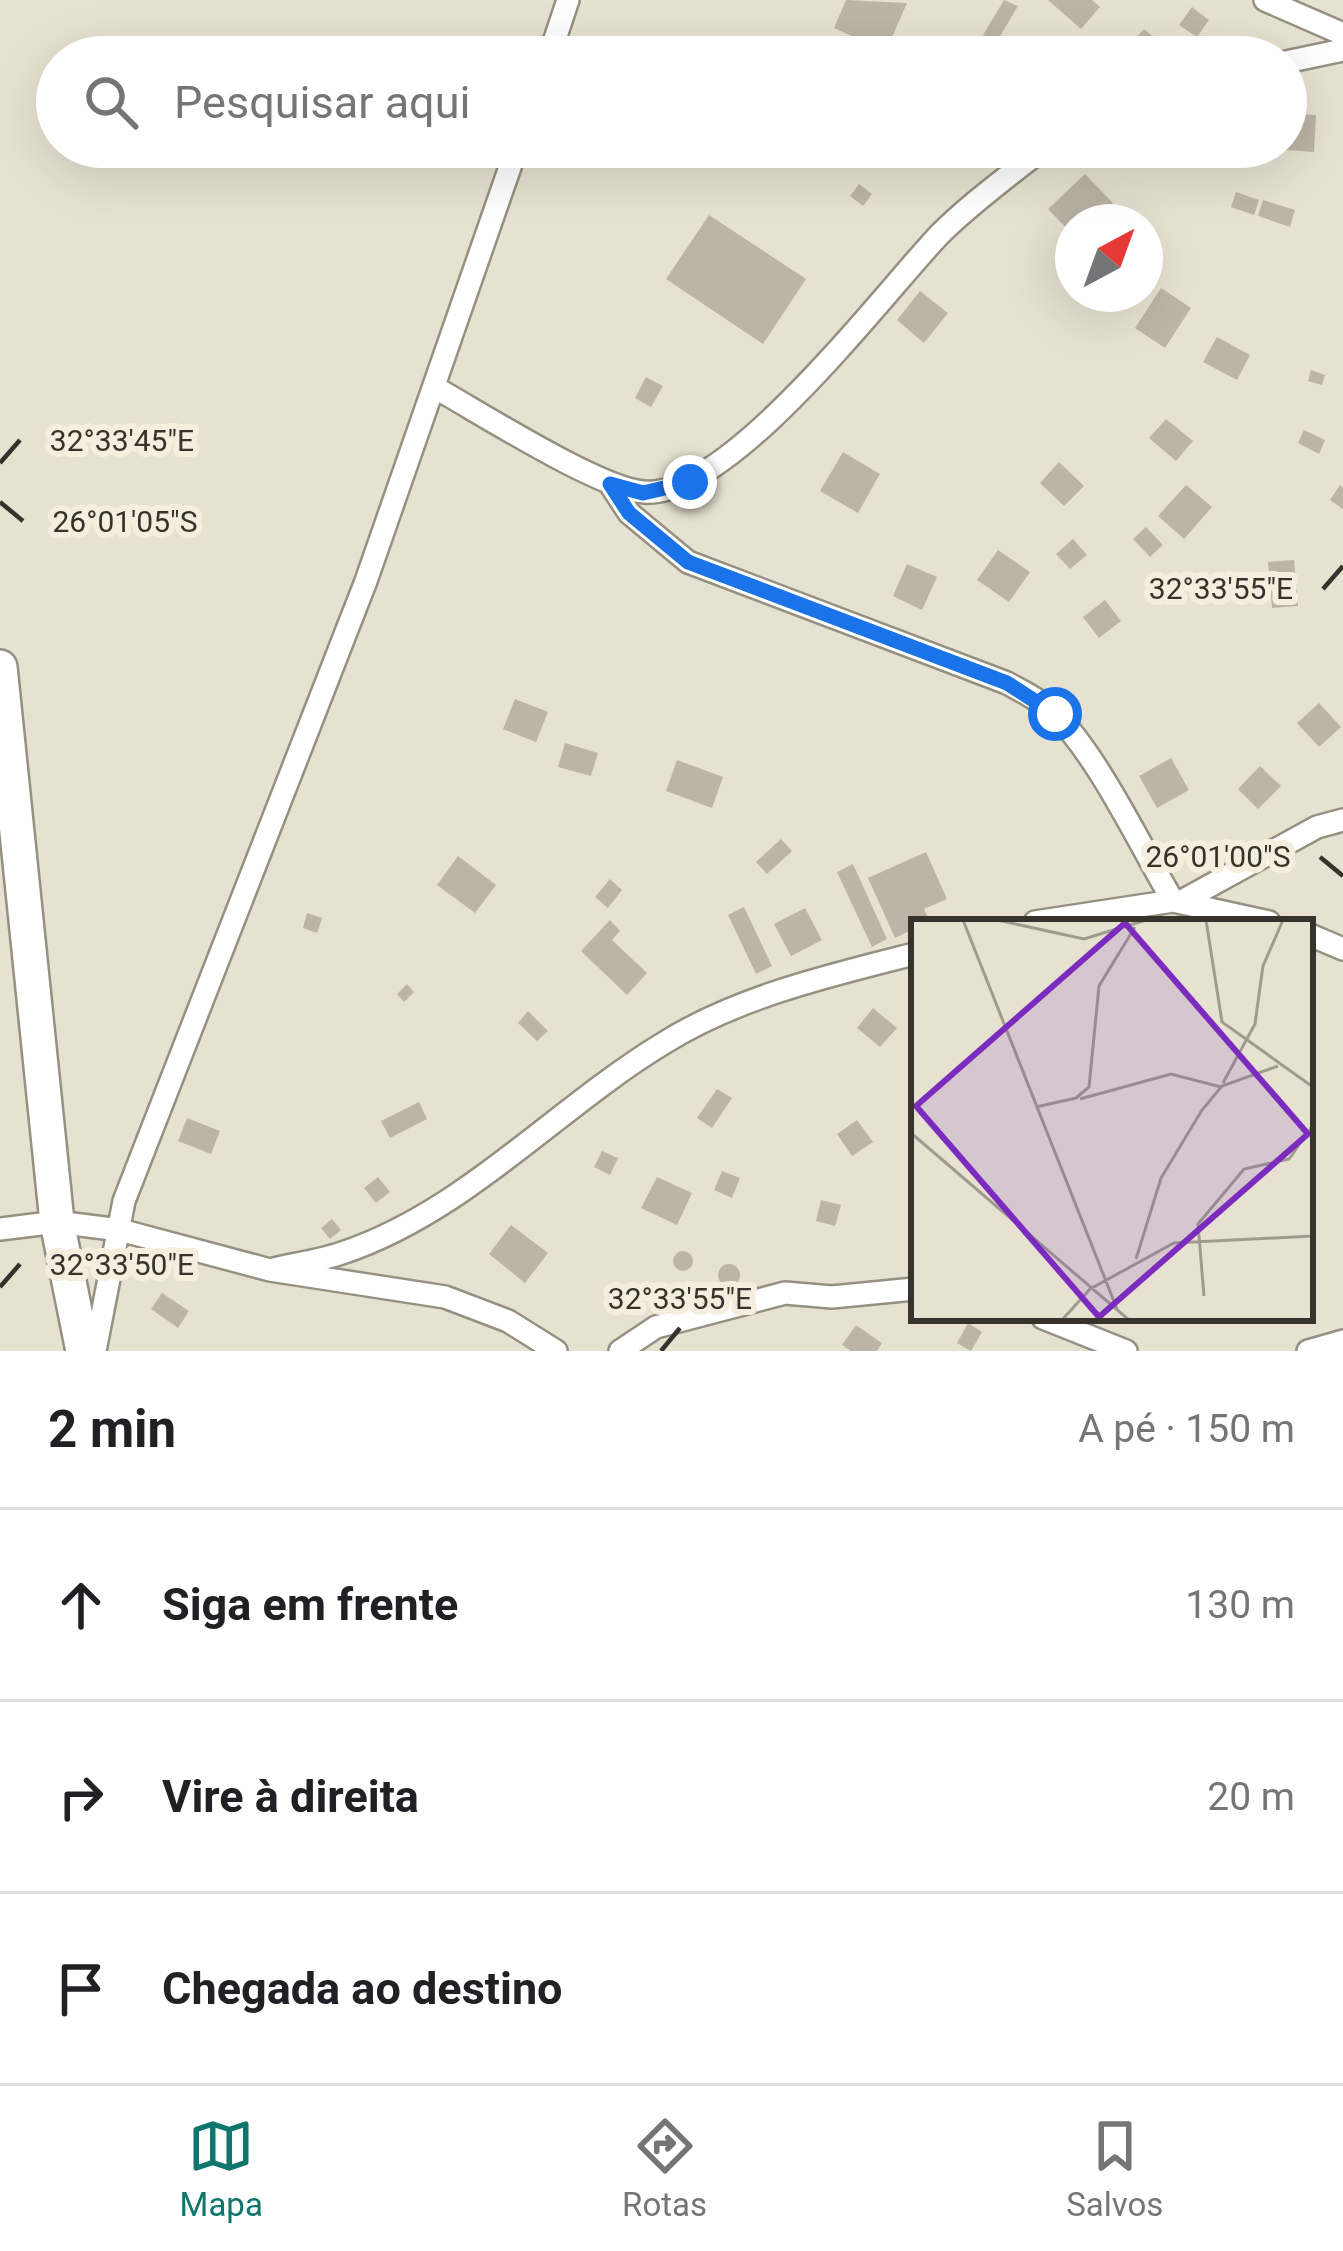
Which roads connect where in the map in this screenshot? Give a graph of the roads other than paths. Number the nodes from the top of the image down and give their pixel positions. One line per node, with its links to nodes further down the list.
1 (568, 0): 4 (street)
2 (1264, 0): 3 (street)
3 (1343, 34)
4 (556, 36)
5 (1343, 50): 6 (street)
6 (1307, 58)
7 (510, 168): 9 (street)
8 (1018, 168): 10 (street)
9 (434, 387): 10 (street); 21 (street)
10 (610, 484): 13 (street)
11 (0, 668): 19 (street)
12 (1343, 820): 13 (street)
13 (1178, 901): 14 (street); 15 (street)
14 (1055, 919)
15 (1256, 919)
16 (1313, 936): 17 (street)
17 (1343, 949)
18 (911, 955): 22 (street)
19 (57, 1222): 20 (street); 21 (street); 26 (street)
20 (0, 1229)
21 (120, 1230): 22 (street); 27 (street)
22 (270, 1270): 28 (street)
23 (911, 1289): 29 (street)
24 (1051, 1321): 30 (street)
25 (1343, 1341): 31 (street)
26 (83, 1351)
27 (95, 1351)
28 (556, 1351)
29 (620, 1351)
30 (1126, 1351)
31 (1308, 1351)

